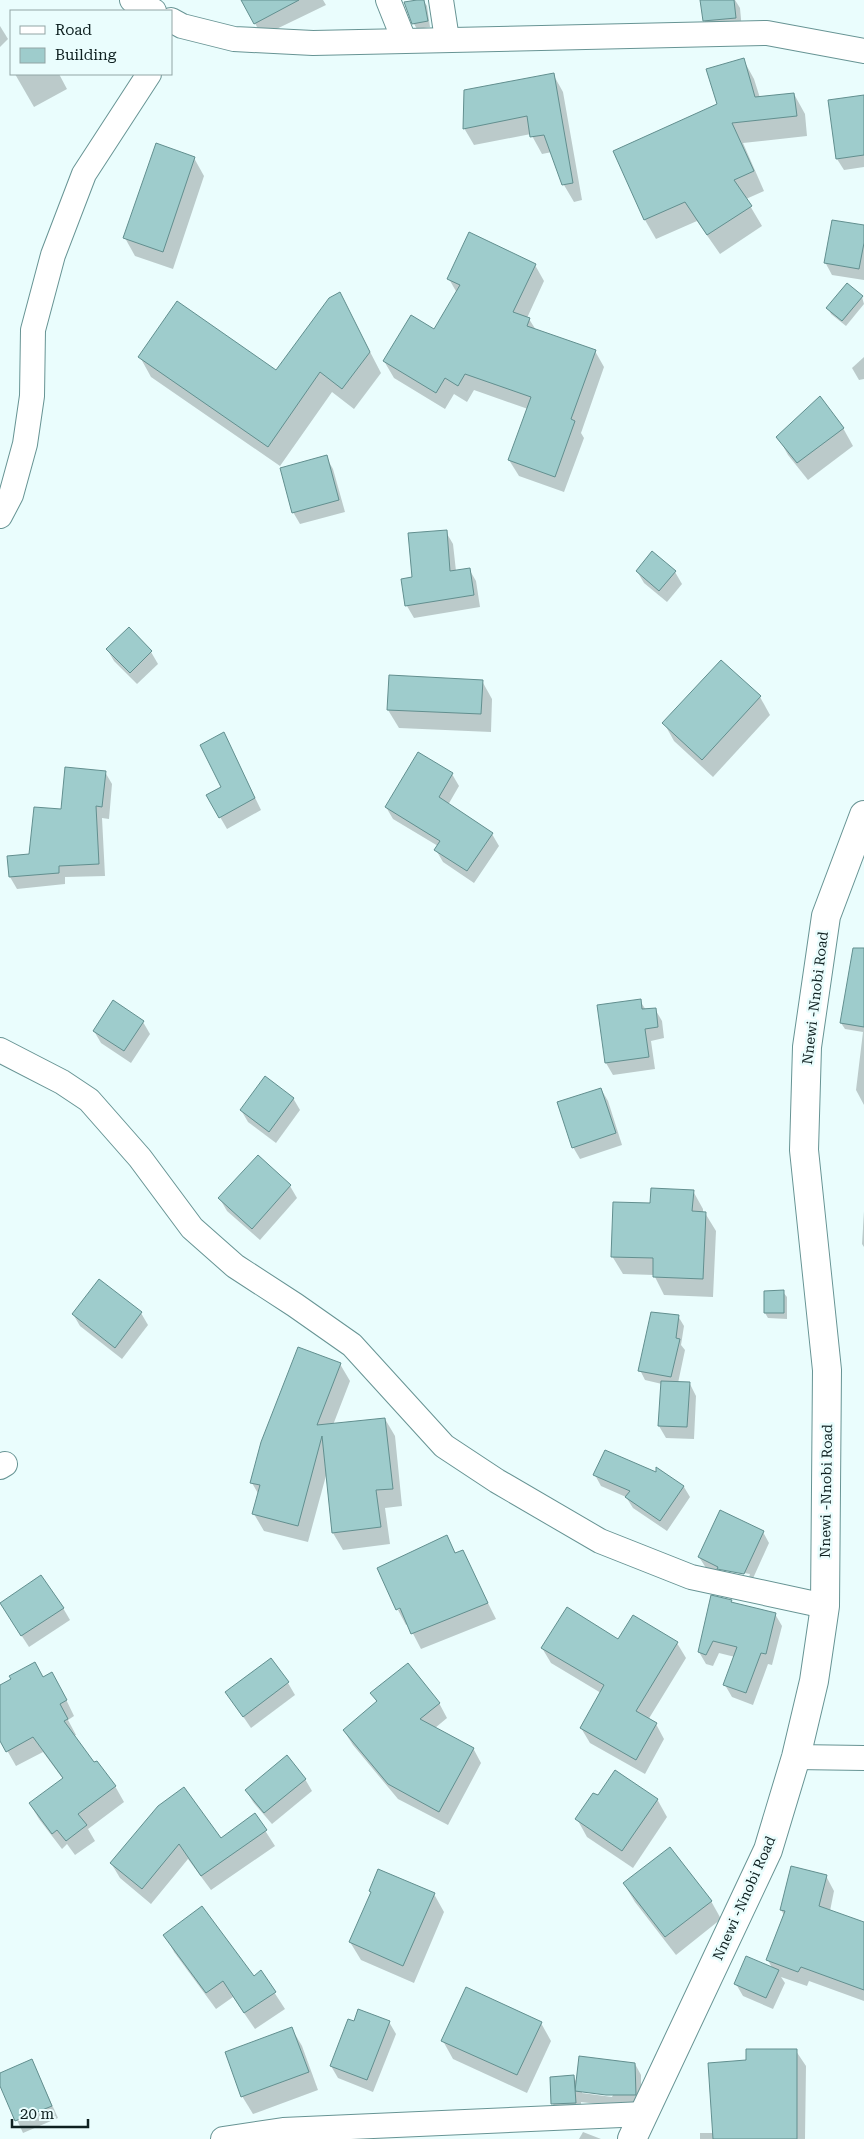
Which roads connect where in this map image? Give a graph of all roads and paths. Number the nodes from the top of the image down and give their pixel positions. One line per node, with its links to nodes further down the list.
1 (132, 0): 4 (street)
2 (388, 0): 7 (street)
3 (441, 0): 6 (street)
4 (152, 10)
5 (175, 30): 7 (street)
6 (447, 39): 7 (street); 8 (street)
7 (404, 40)
8 (864, 52)
9 (148, 75): 10 (street)
10 (0, 516)
11 (864, 815): 13 (main road, Nnewi -Nnobi Road)
12 (0, 1050): 13 (street)
13 (825, 1606): 14 (main road, Nnewi -Nnobi Road)
14 (796, 1757): 15 (street); 16 (main road, Nnewi -Nnobi Road)
15 (864, 1758)
16 (644, 2114): 17 (street); 18 (main road, Nnewi -Nnobi Road)
17 (223, 2139)
18 (632, 2139)

